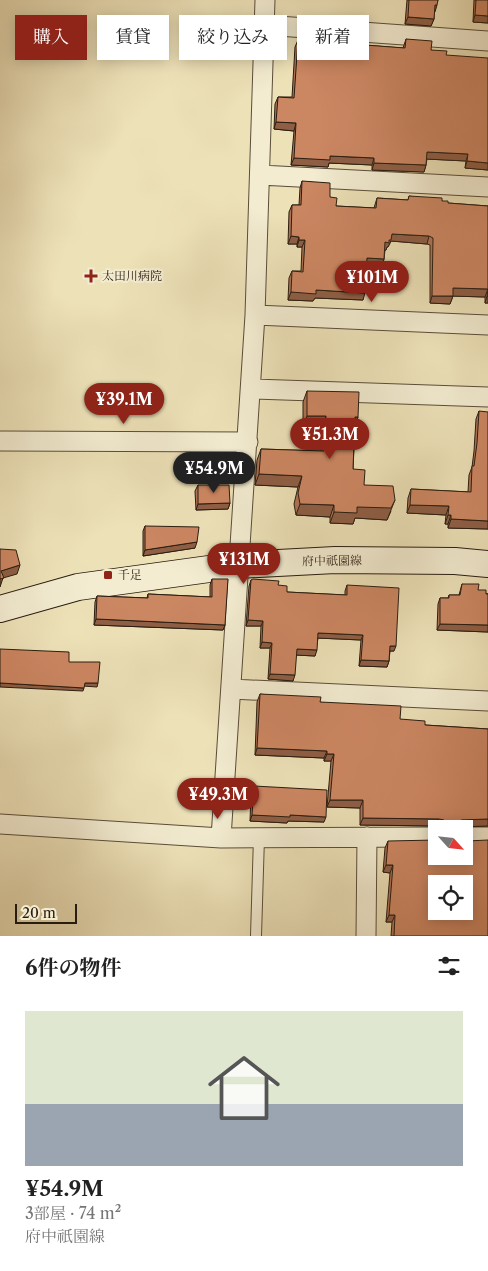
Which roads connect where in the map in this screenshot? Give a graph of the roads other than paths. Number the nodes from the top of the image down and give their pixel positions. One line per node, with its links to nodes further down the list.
1 (265, 0): 2 (street)
2 (264, 15)
3 (287, 27): 4 (street)
4 (488, 41)
5 (263, 60): 6 (street)
6 (260, 175): 7 (street); 8 (street)
7 (488, 187)
8 (255, 315): 9 (street); 10 (street)
9 (488, 325)
10 (251, 389): 11 (street); 13 (street)
11 (488, 397)
12 (0, 441): 13 (street)
13 (248, 442): 15 (street)
14 (488, 564): 15 (main road, 府中祇園線)
15 (238, 565): 16 (main road, 府中祇園線); 17 (street)
16 (0, 610)
17 (231, 689): 18 (street); 25 (street)
18 (488, 701)
19 (0, 824): 25 (street)
20 (259, 837): 21 (street); 25 (street); 26 (lane)
21 (367, 837): 22 (street); 27 (street)
22 (428, 837)
23 (473, 837): 24 (street)
24 (488, 837)
25 (221, 838)
26 (256, 936)
27 (366, 936)

